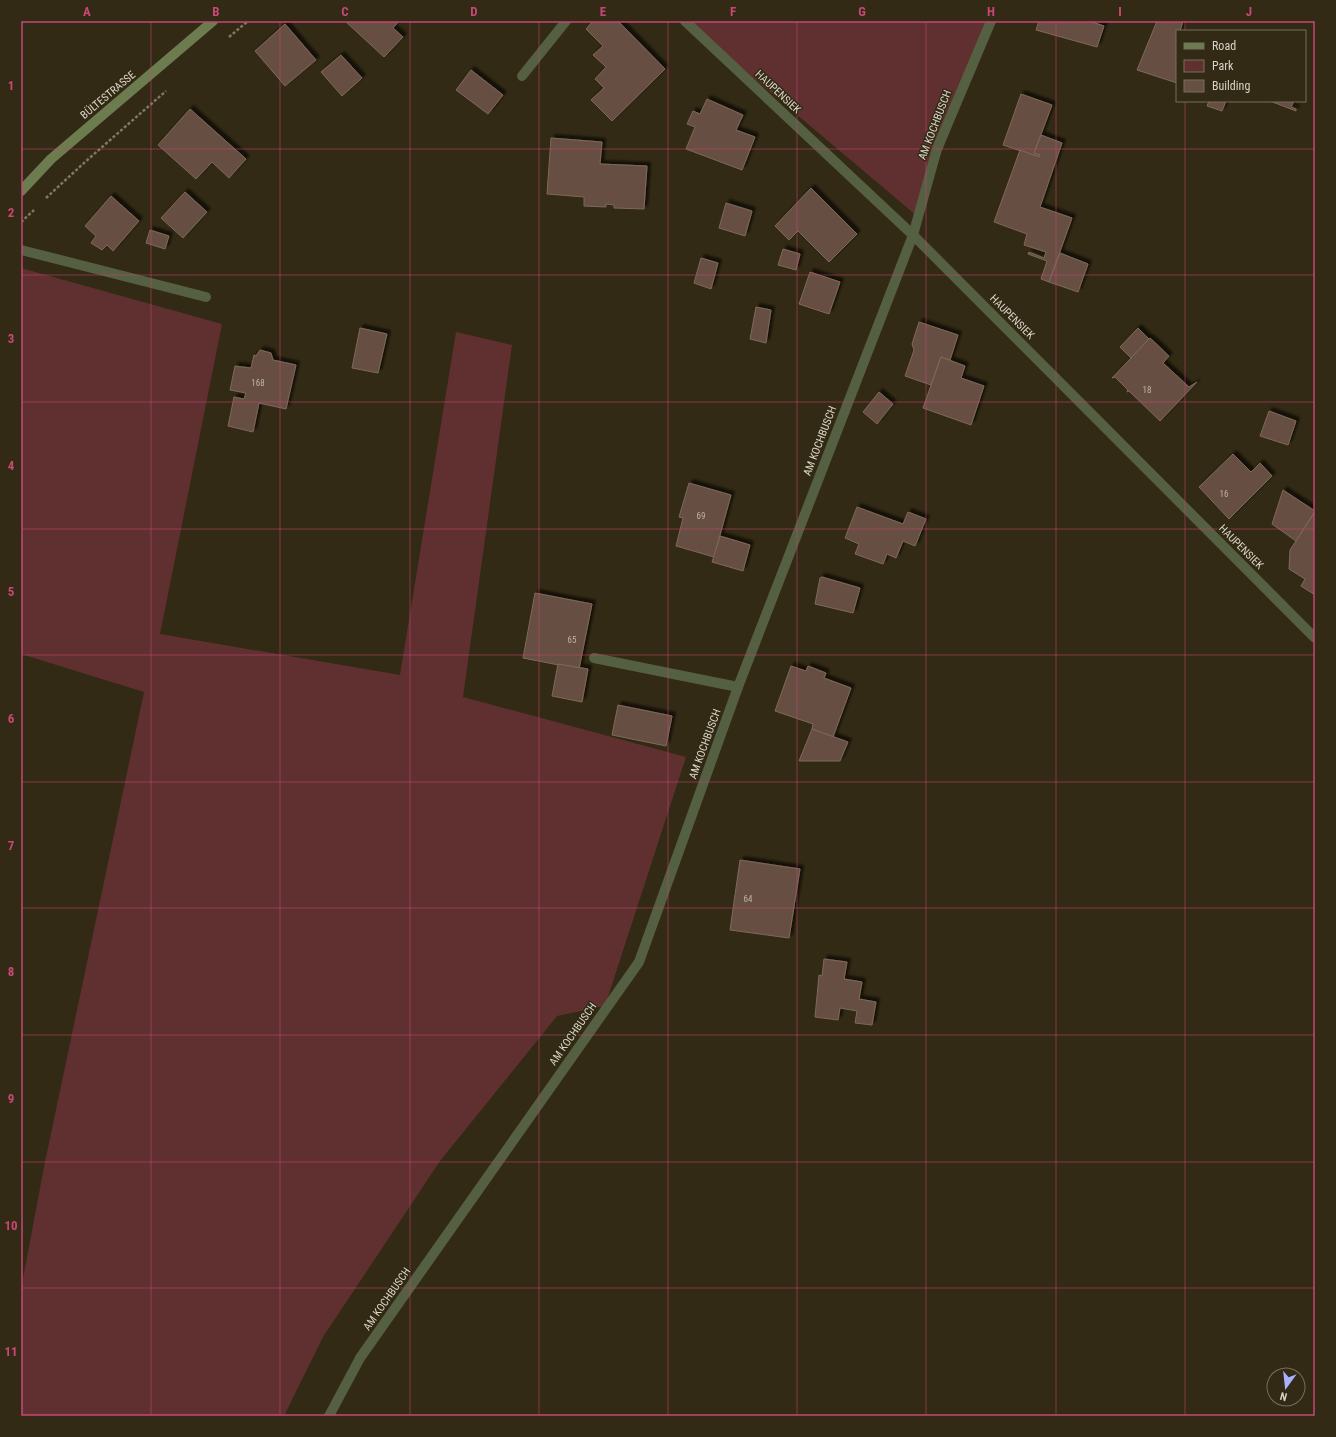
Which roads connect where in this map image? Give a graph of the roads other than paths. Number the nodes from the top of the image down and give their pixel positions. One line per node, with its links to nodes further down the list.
1 (213, 21): 6 (street, BÜLTESTRASSE)
2 (566, 21): 5 (street)
3 (685, 21): 7 (street, HAUPENSIEK)
4 (991, 21): 7 (street, AM KOCHBUSCH)
5 (522, 76)
6 (21, 191)
7 (913, 235): 10 (street, HAUPENSIEK); 12 (street, AM KOCHBUSCH)
8 (21, 250): 9 (street)
9 (206, 297)
10 (1315, 638)
11 (594, 658): 12 (street)
12 (738, 687): 13 (street, AM KOCHBUSCH)
13 (329, 1416)

